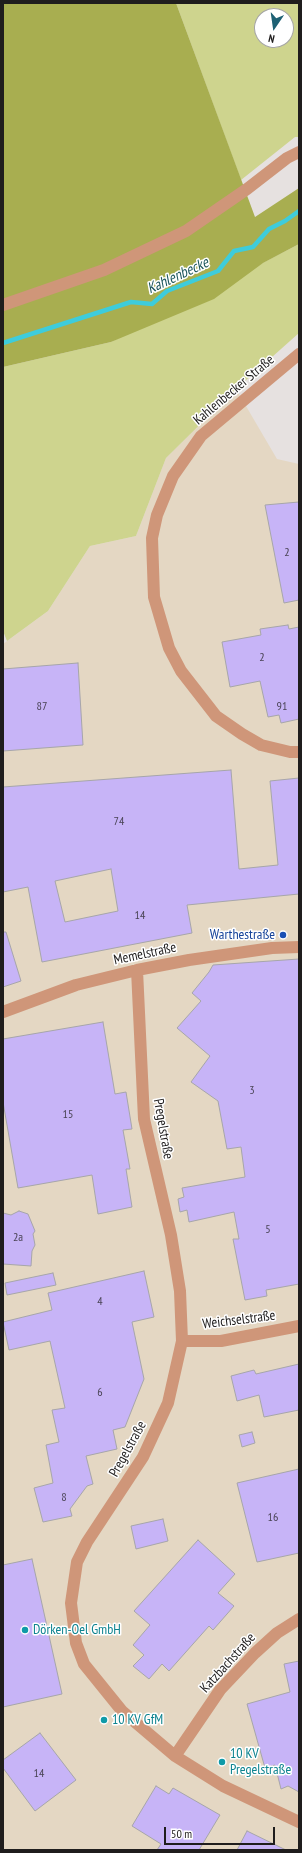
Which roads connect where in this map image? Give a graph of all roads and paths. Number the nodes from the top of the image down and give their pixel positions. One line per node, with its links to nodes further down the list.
1 (299, 152): 2 (street)
2 (3, 305)
3 (299, 354): 4 (street, Kahlenbecker Straße)
4 (299, 752)
5 (299, 947): 6 (street, Memelstraße)
6 (137, 970): 7 (street, Memelstraße); 9 (street, Pregelstraße)
7 (3, 1012)
8 (299, 1326): 9 (street, Weichselstraße)
9 (182, 1341): 11 (street, Pregelstraße)
10 (299, 1618): 11 (street, Katzbachstraße)
11 (175, 1756): 12 (street, Pregelstraße)
12 (299, 1822)

